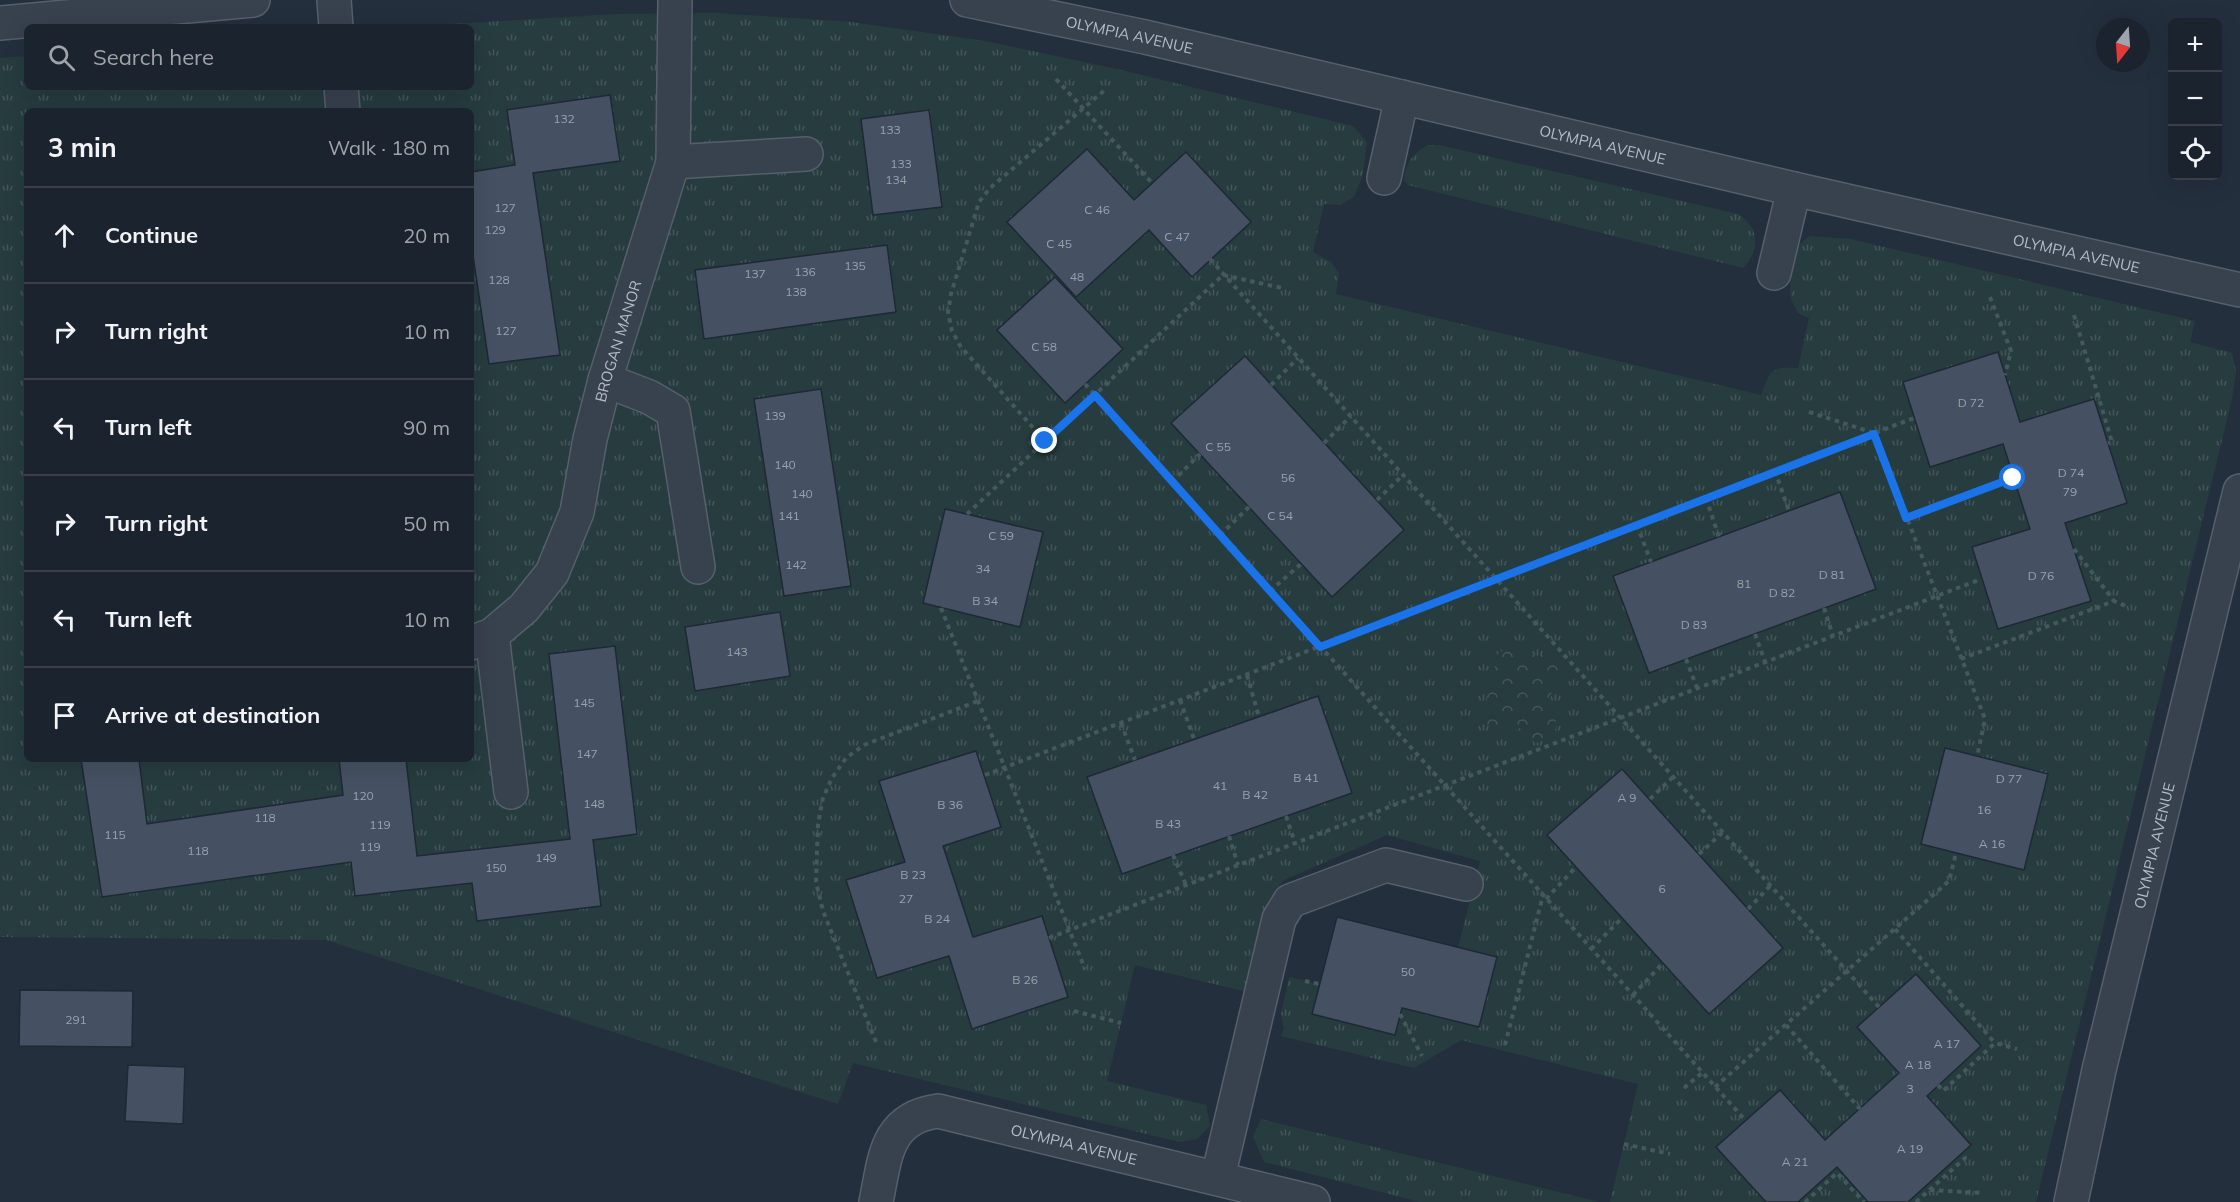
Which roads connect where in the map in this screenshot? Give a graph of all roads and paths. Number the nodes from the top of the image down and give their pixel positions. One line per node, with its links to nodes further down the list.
1 (253, 0): 5 (street)
2 (334, 0): 6 (street)
3 (675, 0): 14 (street, BROGAN MANOR)
4 (967, 0): 10 (street, OLYMPIA AVENUE)
5 (0, 23)
6 (336, 24)
7 (1056, 79): 12 (path)
8 (1106, 89): 12 (path)
9 (341, 90): 11 (street)
10 (1402, 97): 15 (street); 17 (street, OLYMPIA AVENUE)
11 (343, 108)
12 (1083, 108): 16 (path); 35 (path)
13 (806, 154): 14 (street)
14 (673, 162): 27 (street, BROGAN MANOR)
15 (1384, 178)
16 (1152, 183)
17 (1794, 189): 19 (street); 22 (street, OLYMPIA AVENUE)
18 (1210, 260): 20 (path)
19 (1774, 273)
20 (1223, 275): 21 (path); 25 (path); 30 (path)
21 (1282, 288)
22 (2240, 290)
23 (1990, 297): 26 (path)
24 (2074, 315): 37 (path)
25 (1298, 358): 29 (path); 32 (path)
26 (2005, 375)
27 (605, 380): 56 (street); 67 (street, BROGAN MANOR)
28 (1085, 384): 30 (path)
29 (1271, 385)
30 (1095, 395): 35 (path); 42 (path)
31 (1809, 412): 34 (path)
32 (1351, 416): 36 (path); 40 (path)
33 (1914, 417): 34 (path)
34 (1874, 434): 39 (path); 49 (path)
35 (1045, 441): 48 (path)
36 (1324, 442)
37 (2108, 443)
38 (1200, 454): 42 (path)
39 (1775, 471): 44 (path); 47 (path)
40 (1403, 475): 45 (path); 57 (path)
41 (2013, 478): 49 (path)
42 (1172, 482): 51 (path)
43 (2240, 491): 139 (street, OLYMPIA AVENUE)
44 (1706, 498): 50 (path); 52 (path)
45 (1377, 500)
46 (1249, 507): 51 (path)
47 (1789, 511)
48 (967, 514)
49 (1906, 518): 60 (path)
50 (1637, 525): 54 (path); 57 (path)
51 (1220, 535): 59 (path)
52 (1719, 537)
53 (2074, 549): 61 (path)
54 (1651, 562)
55 (1301, 564): 59 (path)
56 (698, 567)
57 (1496, 579): 68 (path); 77 (path)
58 (1982, 579): 60 (path)
59 (1270, 591): 68 (path)
60 (1937, 596): 66 (path); 70 (path)
61 (2114, 602): 62 (path); 70 (path)
62 (2126, 606)
63 (941, 608): 75 (path)
64 (1824, 608): 66 (path)
65 (1755, 634): 71 (path)
66 (1833, 636): 71 (path)
67 (481, 639): 86 (street)
68 (1320, 647): 72 (path); 85 (path)
69 (1686, 659): 73 (path)
70 (1961, 659): 80 (path)
71 (1765, 662): 73 (path)
72 (1246, 675): 74 (path); 76 (path)
73 (1697, 688): 77 (path)
74 (1180, 700): 78 (path); 79 (path)
75 (978, 701): 82 (path); 117 (path)
76 (1260, 717)
77 (1620, 718): 84 (path); 85 (path)
78 (1121, 723): 81 (path); 82 (path)
79 (1194, 740)
80 (1977, 757)
81 (1135, 760)
82 (1004, 768): 83 (path); 105 (path)
83 (985, 776)
84 (1673, 777): 87 (path); 89 (path)
85 (1445, 786): 91 (path); 100 (path)
86 (511, 792)
87 (1650, 799)
88 (1286, 816): 91 (path)
89 (1723, 832): 93 (path); 99 (path)
90 (1228, 836): 95 (path)
91 (1296, 843): 95 (path)
92 (1956, 853): 104 (path)
93 (1699, 854)
94 (1173, 855): 98 (path)
95 (1238, 865): 98 (path)
96 (1576, 867): 101 (path)
97 (1466, 884): 131 (street)
98 (1186, 885): 105 (path)
99 (1770, 886): 102 (path); 110 (path)
100 (1543, 895): 101 (path); 119 (path)
101 (1546, 899): 107 (path)
102 (1748, 909)
103 (1622, 918): 107 (path)
104 (1894, 929): 110 (path); 118 (path)
105 (1069, 930): 106 (path); 109 (path)
106 (1049, 938)
107 (1591, 949): 111 (path)
108 (1663, 963): 111 (path)
109 (1085, 969)
110 (1847, 971): 112 (path); 116 (path)
111 (1633, 995): 122 (path)
112 (1879, 1007)
113 (1074, 1011): 115 (path)
114 (1400, 1014): 121 (path)
115 (1121, 1023)
116 (1786, 1025): 125 (path); 126 (path)
117 (876, 1042)
118 (1995, 1043): 120 (path); 123 (path)
119 (1505, 1045)
120 (2017, 1049)
121 (1422, 1056)
122 (1702, 1073): 124 (path); 125 (path)
123 (1938, 1085)
124 (1684, 1088)
125 (1715, 1088): 127 (path)
126 (1860, 1109)
127 (1746, 1121)
128 (1624, 1144): 129 (path)
129 (1670, 1154)
130 (1962, 1154): 132 (path)
131 (1218, 1177): 134 (street, OLYMPIA AVENUE); 135 (street, OLYMPIA AVENUE)
132 (1929, 1190): 133 (path); 138 (path)
133 (1983, 1193)
134 (878, 1194)
135 (1313, 1202)
136 (1804, 1202): 137 (path)
137 (1864, 1202)
138 (1916, 1202)
139 (2071, 1202)

